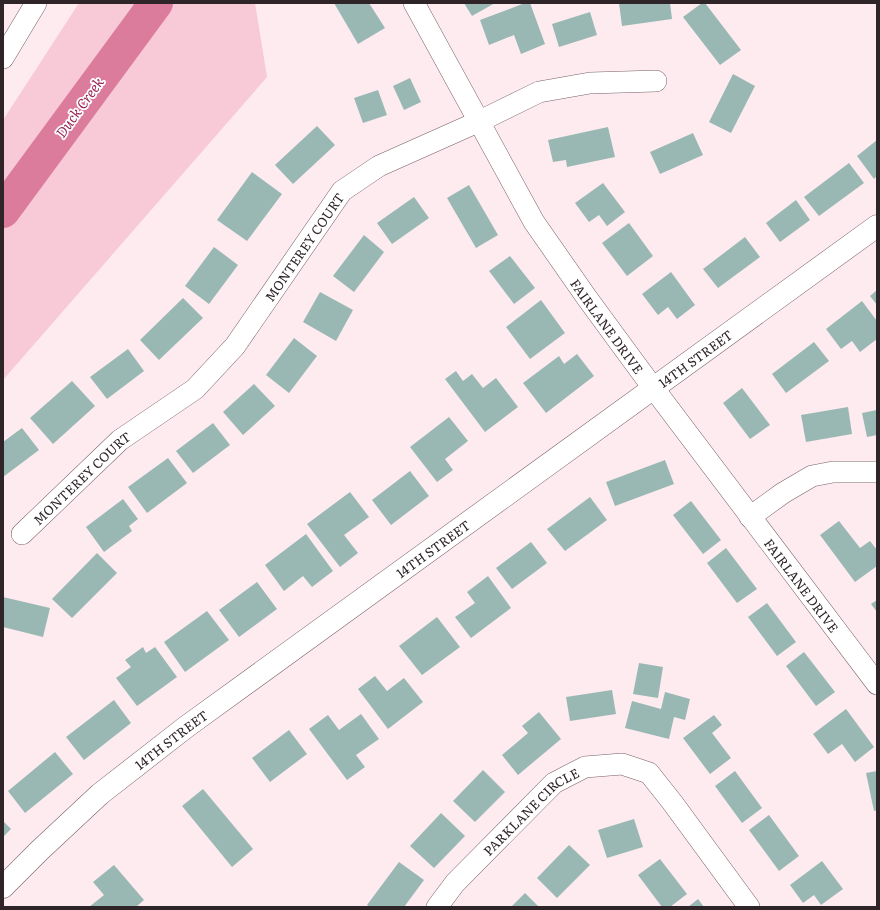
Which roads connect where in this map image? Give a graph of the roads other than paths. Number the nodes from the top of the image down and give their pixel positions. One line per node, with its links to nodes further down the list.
1 (36, 3): 3 (street)
2 (414, 3): 5 (street, FAIRLANE DRIVE)
3 (3, 58)
4 (656, 81): 5 (street, MONTEREY COURT)
5 (480, 121): 7 (street, FAIRLANE DRIVE); 10 (street, MONTEREY COURT)
6 (877, 226): 7 (street, 14TH STREET)
7 (654, 388): 9 (street, FAIRLANE DRIVE); 12 (street, 14TH STREET)
8 (877, 472): 9 (street)
9 (750, 517): 11 (street, FAIRLANE DRIVE)
10 (22, 534)
11 (877, 684)
12 (3, 888)
13 (437, 907): 14 (street, PARKLANE CIRCLE)
14 (749, 907)

